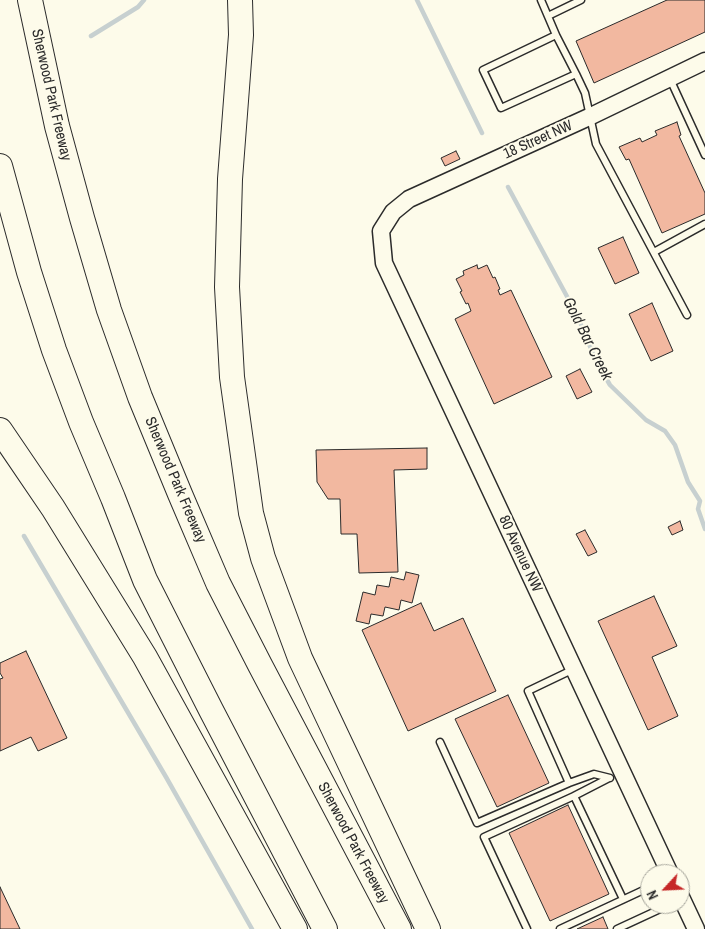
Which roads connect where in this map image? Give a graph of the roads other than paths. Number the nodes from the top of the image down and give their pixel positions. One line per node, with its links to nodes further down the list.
1 (30, 0): 30 (highway, Sherwood Park Freeway)
2 (240, 0): 31 (highway)
3 (541, 0): 5 (lane)
4 (581, 0): 5 (lane)
5 (548, 16): 6 (lane)
6 (556, 35): 8 (lane); 8 (lane)
7 (705, 61): 9 (street, 18 Street NW)
8 (576, 74): 10 (lane)
9 (670, 78): 10 (street, 18 Street NW); 11 (lane)
10 (589, 117): 14 (street, 18 Street NW); 15 (lane)
11 (705, 155)
12 (0, 166): 29 (highway)
13 (705, 224): 15 (lane)
14 (381, 230): 18 (street, 80 Avenue NW)
15 (654, 252): 16 (lane)
16 (687, 315)
17 (0, 430): 28 (highway)
18 (574, 669): 20 (street, 80 Avenue NW); 21 (lane)
19 (440, 742): 21 (lane)
20 (616, 775): 21 (lane); 22 (lane); 23 (street, 80 Avenue NW)
21 (569, 783)
22 (574, 796): 25 (lane); 32 (lane)
23 (665, 864)
24 (640, 891): 25 (lane)
25 (623, 899): 33 (lane)
26 (648, 914): 34 (lane)
27 (687, 914): 35 (street)
28 (295, 929)
29 (325, 929)
30 (399, 929)
31 (428, 929)
32 (527, 929)
33 (560, 929)
34 (617, 929)
35 (696, 929)

